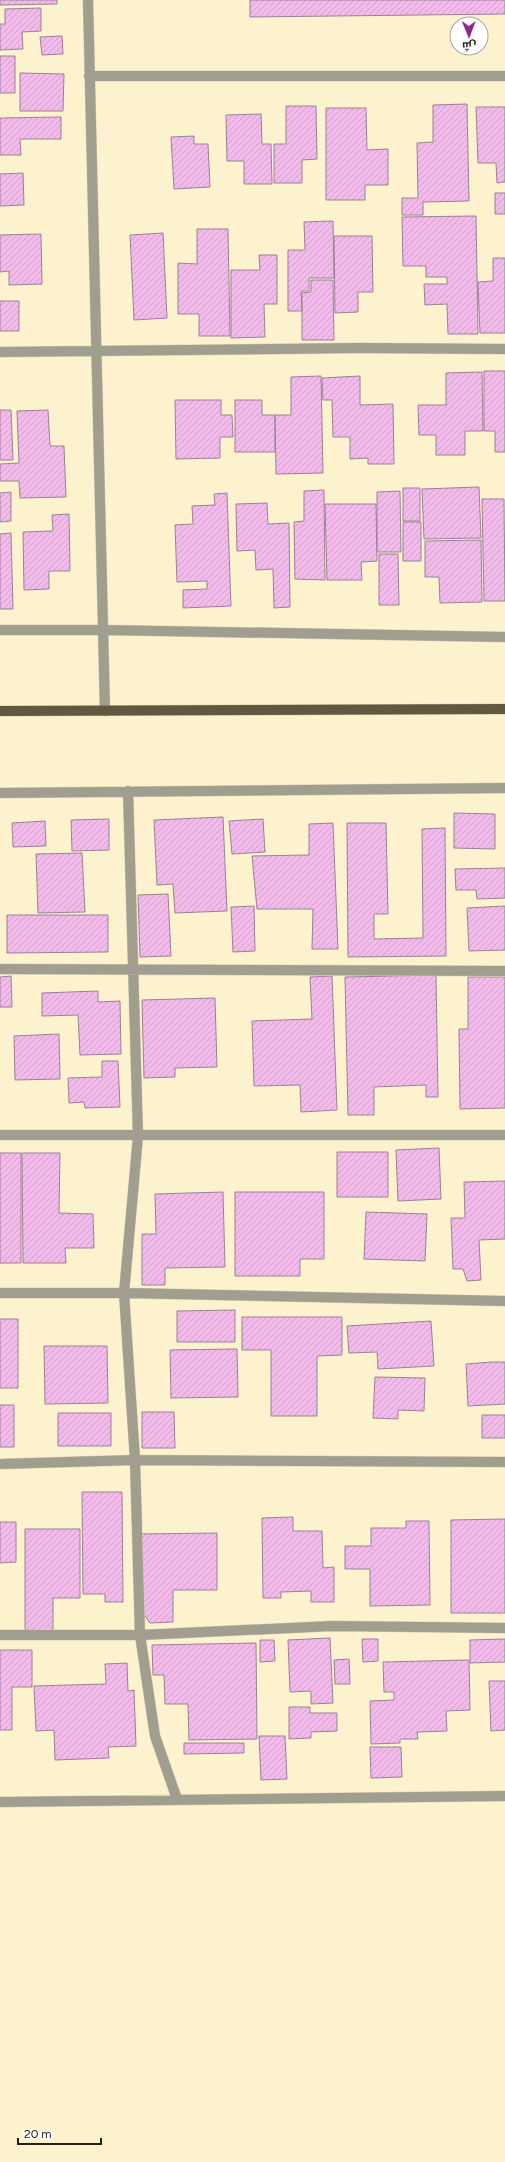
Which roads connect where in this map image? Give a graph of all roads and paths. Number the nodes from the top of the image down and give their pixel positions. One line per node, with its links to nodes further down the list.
1 (88, 0): 2 (street)
2 (89, 76): 3 (street); 5 (street)
3 (505, 76)
4 (505, 349): 5 (street)
5 (96, 350): 6 (street); 8 (street)
6 (0, 352)
7 (0, 630): 8 (street)
8 (104, 630): 9 (street); 11 (street)
9 (505, 637)
10 (505, 709): 11 (main road)
11 (105, 711): 12 (main road)
12 (0, 712)
13 (505, 788): 14 (street)
14 (128, 792): 15 (street); 16 (street)
15 (0, 793)
16 (133, 968): 17 (street); 18 (street); 21 (street)
17 (0, 969)
18 (505, 971)
19 (0, 1135): 21 (street)
20 (505, 1135): 21 (street)
21 (138, 1136): 23 (street)
22 (0, 1293): 23 (street)
23 (124, 1293): 24 (street); 25 (street)
24 (505, 1301)
25 (135, 1460): 26 (street); 27 (street); 30 (street)
26 (505, 1462)
27 (0, 1464)
28 (505, 1628): 30 (street)
29 (0, 1635): 30 (street)
30 (140, 1635): 32 (street)
31 (505, 1796): 32 (street)
32 (177, 1799): 33 (street)
33 (0, 1802)

